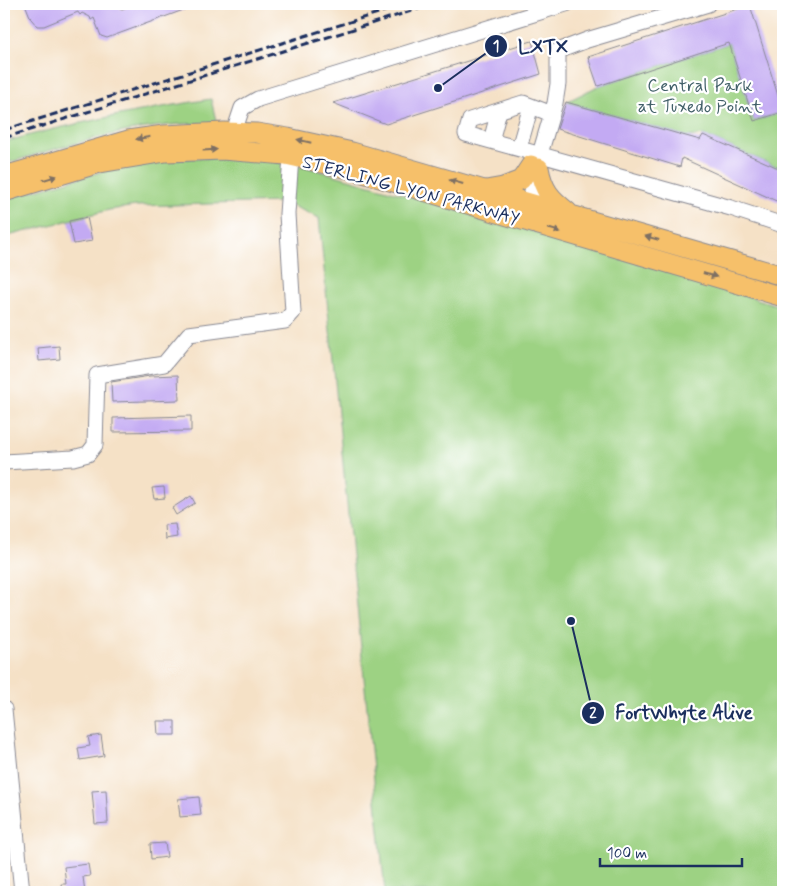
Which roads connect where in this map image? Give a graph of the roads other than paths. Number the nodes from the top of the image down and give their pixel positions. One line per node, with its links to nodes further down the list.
1 (566, 4): 6 (street)
2 (708, 4): 5 (street)
3 (531, 106): 4 (street); 5 (street); 8 (street)
4 (499, 111): 7 (street); 7 (street)
5 (552, 114): 11 (street)
6 (234, 132): 10 (main road, STERLING LYON PARKWAY, one-way to 10); 14 (main road, STERLING LYON PARKWAY, one-way to 6)
7 (492, 141): 8 (street)
8 (518, 148): 11 (street)
9 (291, 156): 15 (main road, STERLING LYON PARKWAY, one-way to 9); 16 (main road, STERLING LYON PARKWAY); 21 (street)
10 (52, 161): 12 (main road); 13 (main road, STERLING LYON PARKWAY)
11 (537, 163): 14 (main road); 16 (street); 17 (main road); 18 (street)
12 (4, 170)
13 (4, 176)
14 (483, 190): 16 (main road, STERLING LYON PARKWAY)
15 (4, 192)
16 (521, 210): 17 (main road, STERLING LYON PARKWAY); 20 (main road, STERLING LYON PARKWAY, one-way to 20)
17 (572, 216): 19 (main road, STERLING LYON PARKWAY, one-way to 17)
18 (783, 225)
19 (782, 275)
20 (783, 297)
21 (4, 462)
22 (4, 709): 23 (street)
23 (22, 892)

